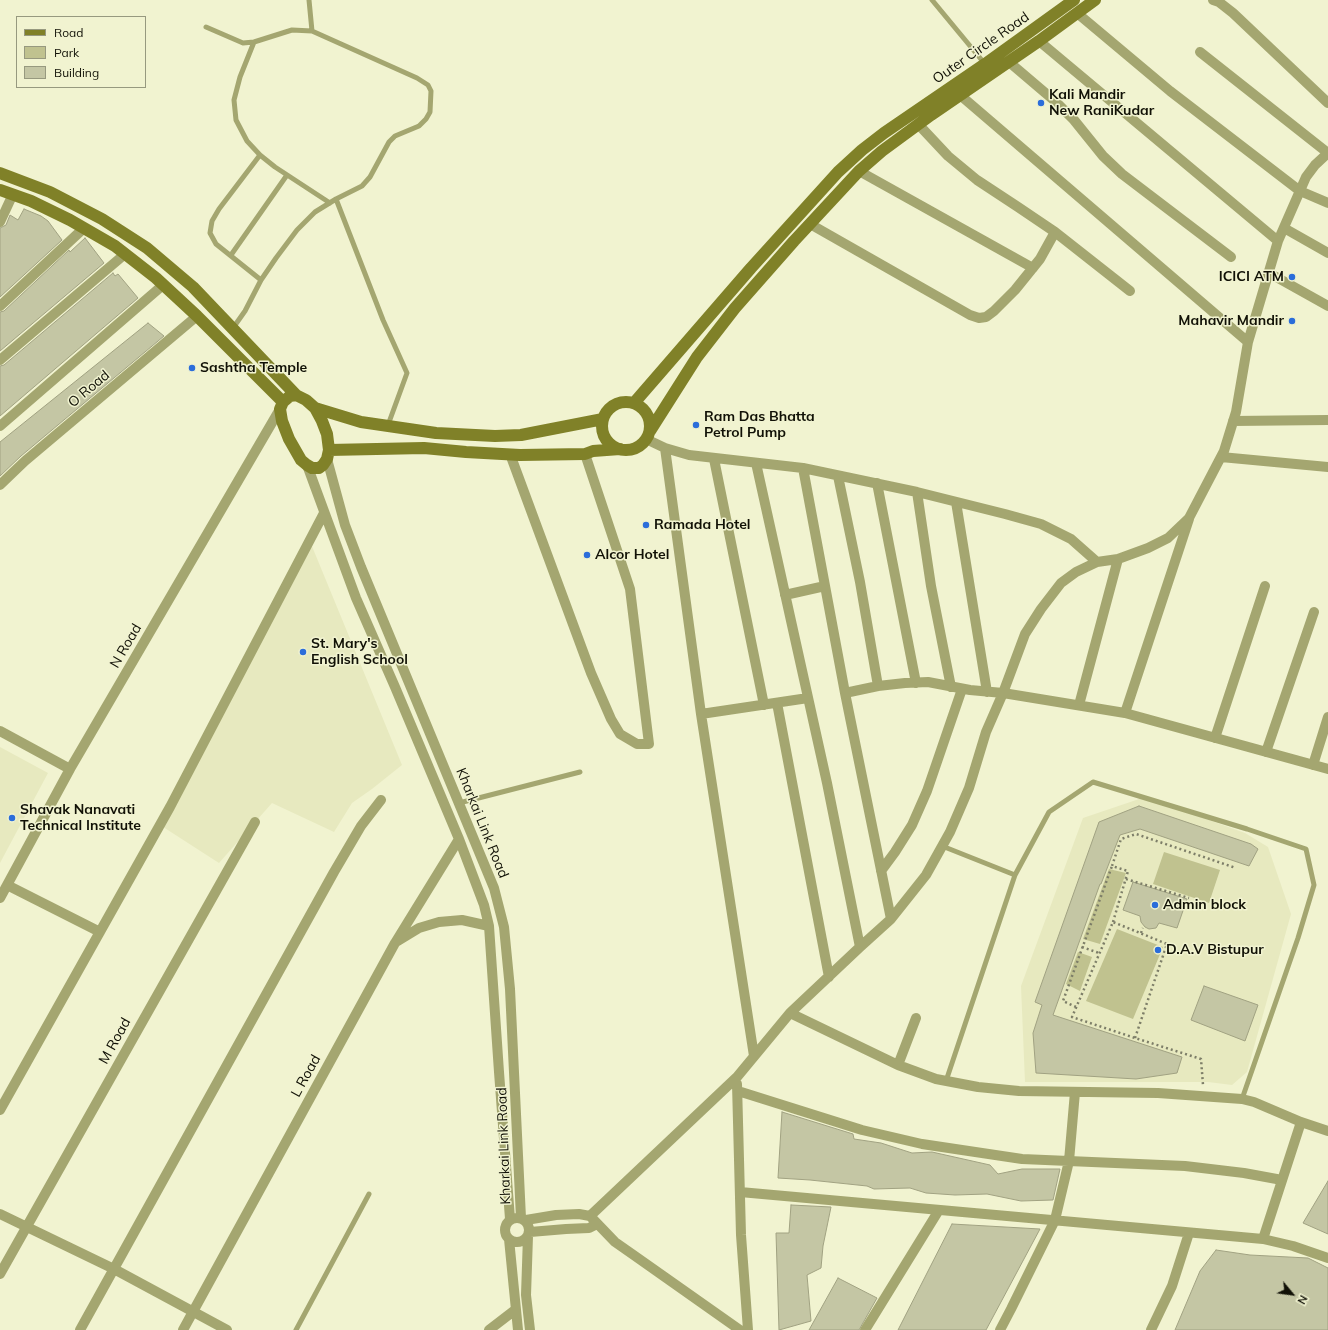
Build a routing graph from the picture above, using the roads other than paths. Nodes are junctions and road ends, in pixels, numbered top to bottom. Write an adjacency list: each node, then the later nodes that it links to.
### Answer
1 (309, 0): 8 (lane)
2 (932, 0): 13 (lane)
3 (1074, 0): 13 (main road, Outer Circle Road)
4 (1095, 0): 6 (main road)
5 (1213, 0): 15 (street)
6 (1077, 13): 9 (main road); 23 (street)
7 (206, 27): 10 (lane)
8 (312, 31): 10 (lane); 25 (lane)
9 (1039, 41): 12 (main road); 33 (street)
10 (254, 42): 18 (lane)
11 (1200, 52): 17 (street)
12 (1009, 62): 14 (main road); 37 (street)
13 (985, 64): 50 (main road, Outer Circle Road)
14 (960, 95): 16 (main road); 47 (street)
15 (1328, 103)
16 (918, 124): 19 (main road); 32 (street)
17 (1328, 153): 23 (street)
18 (260, 155): 21 (lane); 36 (lane)
19 (859, 171): 29 (main road); 38 (street)
20 (0, 173): 46 (main road)
21 (287, 175): 26 (lane); 36 (lane)
22 (0, 190): 24 (main road)
23 (1300, 191): 27 (street); 31 (street)
24 (13, 194): 28 (street); 30 (main road)
25 (336, 199): 26 (lane); 57 (lane)
26 (330, 203): 40 (lane)
27 (1328, 203)
28 (0, 222)
29 (810, 224): 38 (street); 58 (main road)
30 (84, 228): 35 (main road); 43 (street)
31 (1284, 228): 33 (street); 34 (street)
32 (1055, 232): 38 (street); 42 (street)
33 (1278, 241): 39 (street)
34 (1328, 253)
35 (125, 254): 41 (main road); 48 (street)
36 (231, 255): 40 (lane)
37 (1231, 257)
38 (1033, 268)
39 (1269, 273): 44 (street); 47 (street)
40 (261, 280): 46 (lane)
41 (163, 285): 45 (main road); 56 (street)
42 (1130, 291)
43 (0, 306)
44 (1328, 306)
45 (197, 316): 51 (main road); 72 (street, O Road)
46 (233, 328): 49 (main road)
47 (1248, 342): 55 (street)
48 (0, 360)
49 (296, 395): 51 (main road); 52 (main road)
50 (634, 403): 53 (main road); 58 (main road)
51 (281, 405): 67 (main road); 101 (street, N Road)
52 (315, 408): 57 (main road); 61 (main road)
53 (603, 419): 57 (main road); 60 (main road)
54 (1328, 420): 55 (street)
55 (1233, 421): 64 (street)
56 (0, 426)
57 (388, 426)
58 (648, 435): 59 (street); 60 (main road)
59 (665, 448): 65 (street); 95 (street)
60 (620, 449): 63 (main road)
61 (328, 454): 62 (main road); 67 (main road); 105 (street, Kharkai Link Road)
62 (510, 454): 63 (main road); 63 (street)
63 (585, 454)
64 (1221, 457): 68 (street); 76 (street)
65 (714, 459): 66 (street); 92 (street)
66 (756, 463): 69 (street); 81 (street)
67 (307, 465): 75 (street)
68 (1328, 467)
69 (803, 468): 70 (street); 79 (street)
70 (838, 476): 71 (street); 84 (street)
71 (877, 483): 73 (street); 83 (street)
72 (0, 485)
73 (917, 492): 74 (street); 85 (street)
74 (956, 502): 78 (street); 87 (street)
75 (324, 513): 107 (street); 115 (street)
76 (1190, 518): 77 (street); 94 (street)
77 (1118, 558): 78 (street); 93 (street)
78 (1097, 562): 89 (street)
79 (825, 586): 81 (street); 88 (street)
80 (1265, 586): 98 (street)
81 (785, 594): 90 (street)
82 (1314, 612): 99 (street)
83 (916, 682): 84 (street); 85 (street)
84 (878, 686): 88 (street)
85 (950, 687): 86 (street)
86 (962, 689): 87 (street); 109 (street)
87 (987, 692): 89 (street)
88 (845, 693): 109 (street)
89 (1003, 694): 93 (street); 108 (street)
90 (808, 698): 91 (street); 117 (street)
91 (777, 703): 92 (street); 118 (street)
92 (764, 705): 95 (street)
93 (1079, 706): 94 (street)
94 (1125, 713): 98 (street)
95 (701, 714): 121 (street)
96 (1328, 717): 100 (street)
97 (0, 731): 101 (street)
98 (1215, 738): 99 (street)
99 (1266, 752): 100 (street)
100 (1313, 765): 102 (street)
101 (70, 769): 111 (street, N Road)
102 (1328, 769)
103 (580, 772): 105 (lane)
104 (381, 800): 148 (street)
105 (459, 802): 139 (street, Kharkai Link Road)
106 (254, 822): 142 (street, M Road)
107 (459, 839): 114 (street); 116 (street, L Road)
108 (942, 846): 110 (lane); 113 (street)
109 (881, 871): 113 (street)
110 (1015, 875): 124 (lane); 127 (lane)
111 (7, 885): 112 (street, N Road); 115 (street)
112 (0, 898)
113 (891, 919): 117 (street)
114 (489, 926): 116 (street); 138 (street)
115 (100, 932): 128 (street)
116 (395, 943): 151 (street, L Road)
117 (860, 947): 118 (street)
118 (828, 977): 119 (street)
119 (790, 1013): 121 (street); 122 (street)
120 (916, 1018): 122 (street)
121 (754, 1056): 123 (street)
122 (898, 1065): 124 (street)
123 (737, 1076): 125 (street); 137 (street)
124 (946, 1081): 126 (street)
125 (738, 1091): 131 (street); 133 (street)
126 (1075, 1092): 127 (street); 131 (street)
127 (1242, 1099): 129 (street)
128 (0, 1110)
129 (1302, 1122): 130 (street); 132 (street)
130 (1328, 1130)
131 (1069, 1161): 132 (street); 140 (street)
132 (1282, 1180): 146 (street)
133 (740, 1192): 135 (street); 161 (street)
134 (369, 1194): 156 (lane)
135 (939, 1210): 140 (street); 152 (street)
136 (0, 1214): 142 (street)
137 (590, 1216): 139 (street); 141 (street)
138 (510, 1219): 139 (street, Kharkai Link Road); 145 (street, Kharkai Link Road)
139 (523, 1219): 144 (street, Kharkai Link Road)
140 (1055, 1220): 143 (street); 162 (street)
141 (597, 1224): 144 (street); 160 (street)
142 (26, 1227): 148 (street); 149 (street, M Road)
143 (1189, 1233): 146 (street); 163 (street)
144 (529, 1234): 145 (street); 159 (street, Kharkai Link Road)
145 (509, 1239): 150 (street, Kharkai Link Road)
146 (1263, 1239): 147 (street)
147 (1328, 1258)
148 (114, 1269): 151 (street); 153 (street)
149 (0, 1274)
150 (515, 1310): 157 (street); 158 (street, Kharkai Link Road)
151 (193, 1311): 154 (street, L Road); 155 (street)
152 (870, 1329)
153 (80, 1330)
154 (183, 1330)
155 (227, 1330)
156 (296, 1330)
157 (489, 1330)
158 (518, 1330)
159 (530, 1330)
160 (740, 1330)
161 (748, 1330)
162 (1000, 1330)
163 (1151, 1330)

